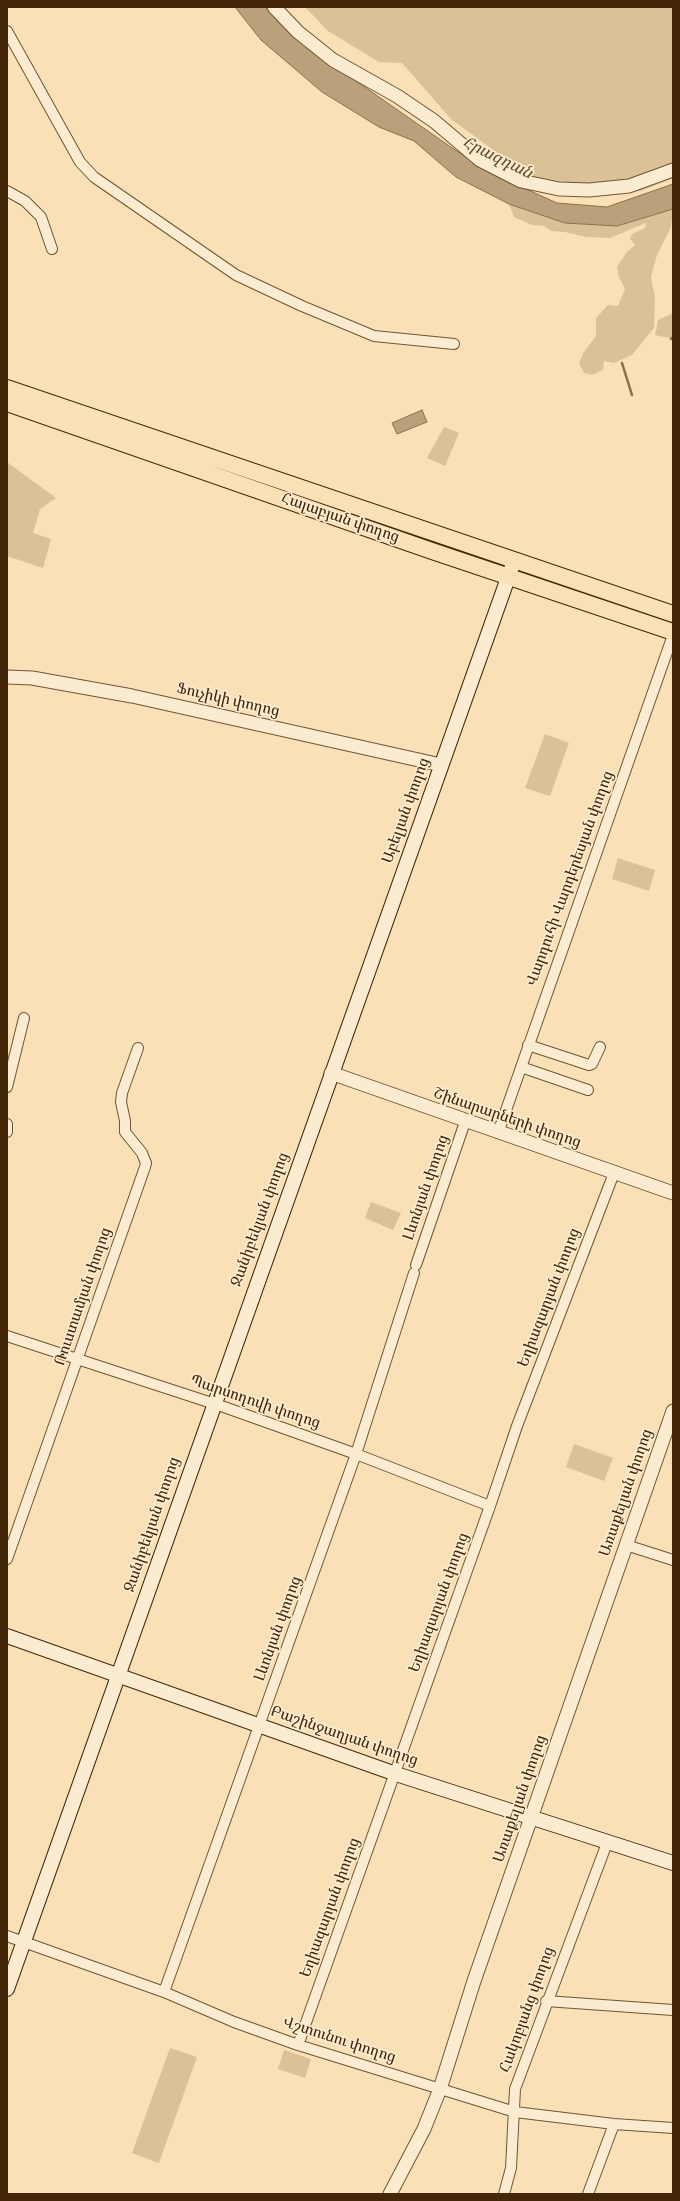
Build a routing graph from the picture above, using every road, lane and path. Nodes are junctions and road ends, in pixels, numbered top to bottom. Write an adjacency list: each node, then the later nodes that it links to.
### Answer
1 (274, 7): 3 (street)
2 (7, 31): 6 (street)
3 (673, 170)
4 (7, 191): 5 (street)
5 (52, 249)
6 (454, 344)
7 (7, 388): 9 (main road, Հալաբյան փողոց)
8 (7, 404): 9 (main road, Հալաբյան փողոց)
9 (198, 462): 10 (main road, Հալաբյան փողոց); 11 (main road, Հալաբյան փողոց)
10 (406, 525): 11 (main road); 12 (main road, Հալաբյան փողոց)
11 (400, 540): 13 (main road, Հալաբյան փողոց)
12 (514, 560): 13 (main road, Աբելյան փողոց); 14 (main road, Հալաբյան փողոց)
13 (508, 576): 15 (main road, Հալաբյան փողոց); 17 (main road, Աբելյան փողոց)
14 (673, 614)
15 (673, 633): 19 (street, Վարդուհի Վարդերեսյան փողոց)
16 (7, 677): 17 (street, Ֆուչիկի փողոց)
17 (441, 765): 23 (main road, Աբելյան փողոց)
18 (24, 1018): 24 (street)
19 (528, 1045): 20 (street); 22 (street, Վարդուհի Վարդերեսյան փողոց)
20 (600, 1047)
21 (138, 1048): 33 (street, Ռուստամյան փողոց)
22 (521, 1067): 25 (street); 29 (street, Վարդուհի Վարդերեսյան փողոց)
23 (332, 1073): 26 (street, Շինարարների փողոց); 34 (main road, Ջանիբեկյան փողոց)
24 (7, 1087)
25 (588, 1090)
26 (465, 1122): 29 (street, Շինարարների փողոց); 36 (street, Լևոնյան փողոց)
27 (7, 1124): 28 (street)
28 (7, 1132)
29 (498, 1133): 30 (street, Շինարարների փողոց)
30 (614, 1173): 31 (street, Շինարարների փողոց); 37 (street, Եղիազարյան փողոց)
31 (673, 1193)
32 (7, 1336): 33 (street, Պարսողովի փողոց)
33 (78, 1361): 34 (street, Պարսողովի փողոց); 39 (street, Ռուստամյան փողոց)
34 (214, 1404): 36 (street, Պարսողովի փողոց); 42 (main road, Ջանիբեկյան փողոց)
35 (673, 1411): 38 (street, Առաքելյան փողոց)
36 (356, 1454): 37 (street, Պարսողովի փողոց); 43 (street, Լևոնյան փողոց)
37 (490, 1506): 44 (street, Եղիազարյան փողոց)
38 (626, 1545): 40 (street); 45 (street, Առաքելյան փողոց)
39 (7, 1559)
40 (673, 1560)
41 (7, 1636): 42 (main road, Բաշինջաղյան փողոց)
42 (117, 1676): 43 (main road, Բաշինջաղյան փողոց); 49 (main road, Ջանիբեկյան փողոց)
43 (260, 1726): 44 (main road, Բաշինջաղյան փողոց); 51 (street, Լևոնյան փողոց)
44 (396, 1774): 45 (main road, Բաշինջաղյան փողոց); 54 (street, Եղիազարյան փողոց)
45 (532, 1819): 46 (main road, Բաշինջաղյան փողոց); 55 (street, Առաքելյան փողոց)
46 (607, 1843): 47 (main road, Բաշինջաղյան փողոց); 52 (street, Հակոբյանց փողոց)
47 (673, 1863)
48 (7, 1936): 49 (street, Վշտունու փողոց)
49 (24, 1942): 50 (main road, Ջանիբեկյան փողոց); 51 (street, Վշտունու փողոց)
50 (7, 1989)
51 (164, 1992): 54 (street, Վշտունու փողոց)
52 (546, 2001): 53 (street); 56 (street, Հակոբյանց փողոց)
53 (673, 2010)
54 (298, 2045): 55 (street, Վշտունու փողոց)
55 (440, 2089): 56 (street, Վշտունու փողոց); 59 (street, Առաքելյան փողոց)
56 (515, 2112): 57 (street, Վշտունու փողոց); 60 (street, Հակոբյանց փողոց)
57 (614, 2124): 58 (street, Վշտունու փողոց); 61 (street)
58 (673, 2128)
59 (390, 2194)
60 (504, 2194)
61 (588, 2194)

